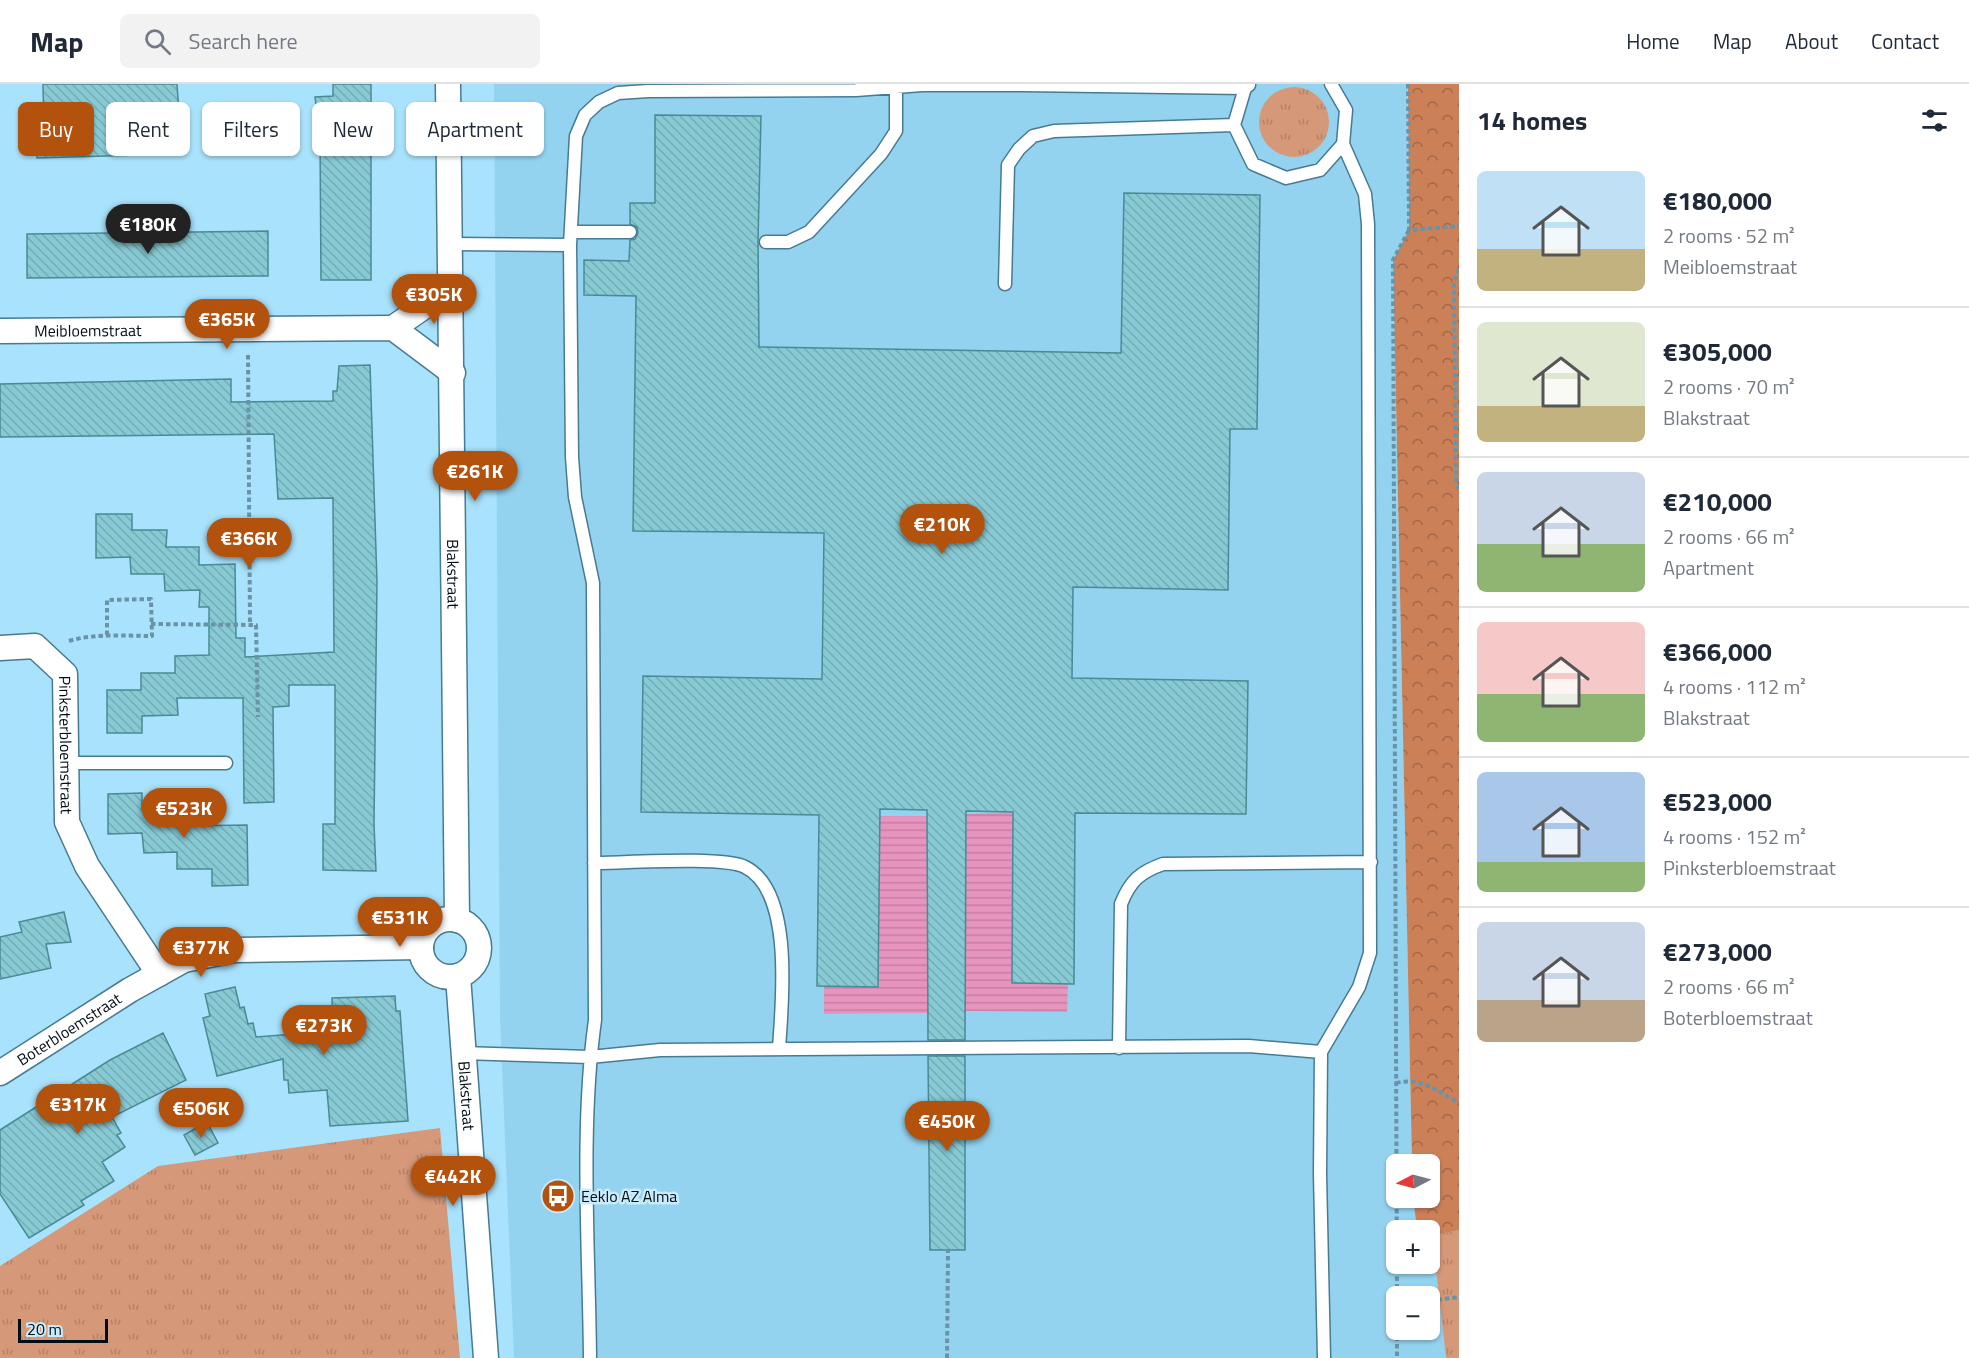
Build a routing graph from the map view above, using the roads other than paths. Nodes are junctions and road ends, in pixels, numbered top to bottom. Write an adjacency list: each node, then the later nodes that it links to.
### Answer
1 (448, 84): 10 (street, Blakstraat)
2 (1331, 84): 6 (lane)
3 (1247, 86): 4 (lane); 5 (lane)
4 (896, 87): 8 (lane); 9 (lane)
5 (1234, 125): 6 (lane); 11 (lane)
6 (1343, 144): 19 (lane)
7 (630, 232): 8 (lane)
8 (571, 238): 10 (lane); 20 (lane)
9 (766, 242)
10 (451, 244): 12 (street, Blakstraat)
11 (1005, 284)
12 (451, 288): 13 (street); 15 (street, Blakstraat)
13 (393, 328): 14 (street, Meibloemstraat); 15 (street)
14 (0, 331)
15 (453, 373): 21 (street, Blakstraat)
16 (0, 648): 17 (street, Pinksterbloemstraat)
17 (66, 763): 18 (lane); 23 (street, Pinksterbloemstraat)
18 (226, 763)
19 (1371, 862): 26 (lane); 27 (lane)
20 (594, 863): 25 (lane); 29 (lane)
21 (457, 920): 22 (street); 24 (street)
22 (421, 947): 23 (street, Boterbloemstraat); 24 (street)
23 (159, 974): 30 (street, Boterbloemstraat)
24 (458, 976): 28 (street, Blakstraat)
25 (779, 1048): 26 (lane); 29 (lane)
26 (1119, 1048): 27 (lane)
27 (1321, 1052): 33 (lane)
28 (462, 1053): 29 (lane); 31 (street, Blakstraat)
29 (590, 1057): 32 (lane)
30 (0, 1072)
31 (486, 1358)
32 (590, 1358)
33 (1324, 1358)

